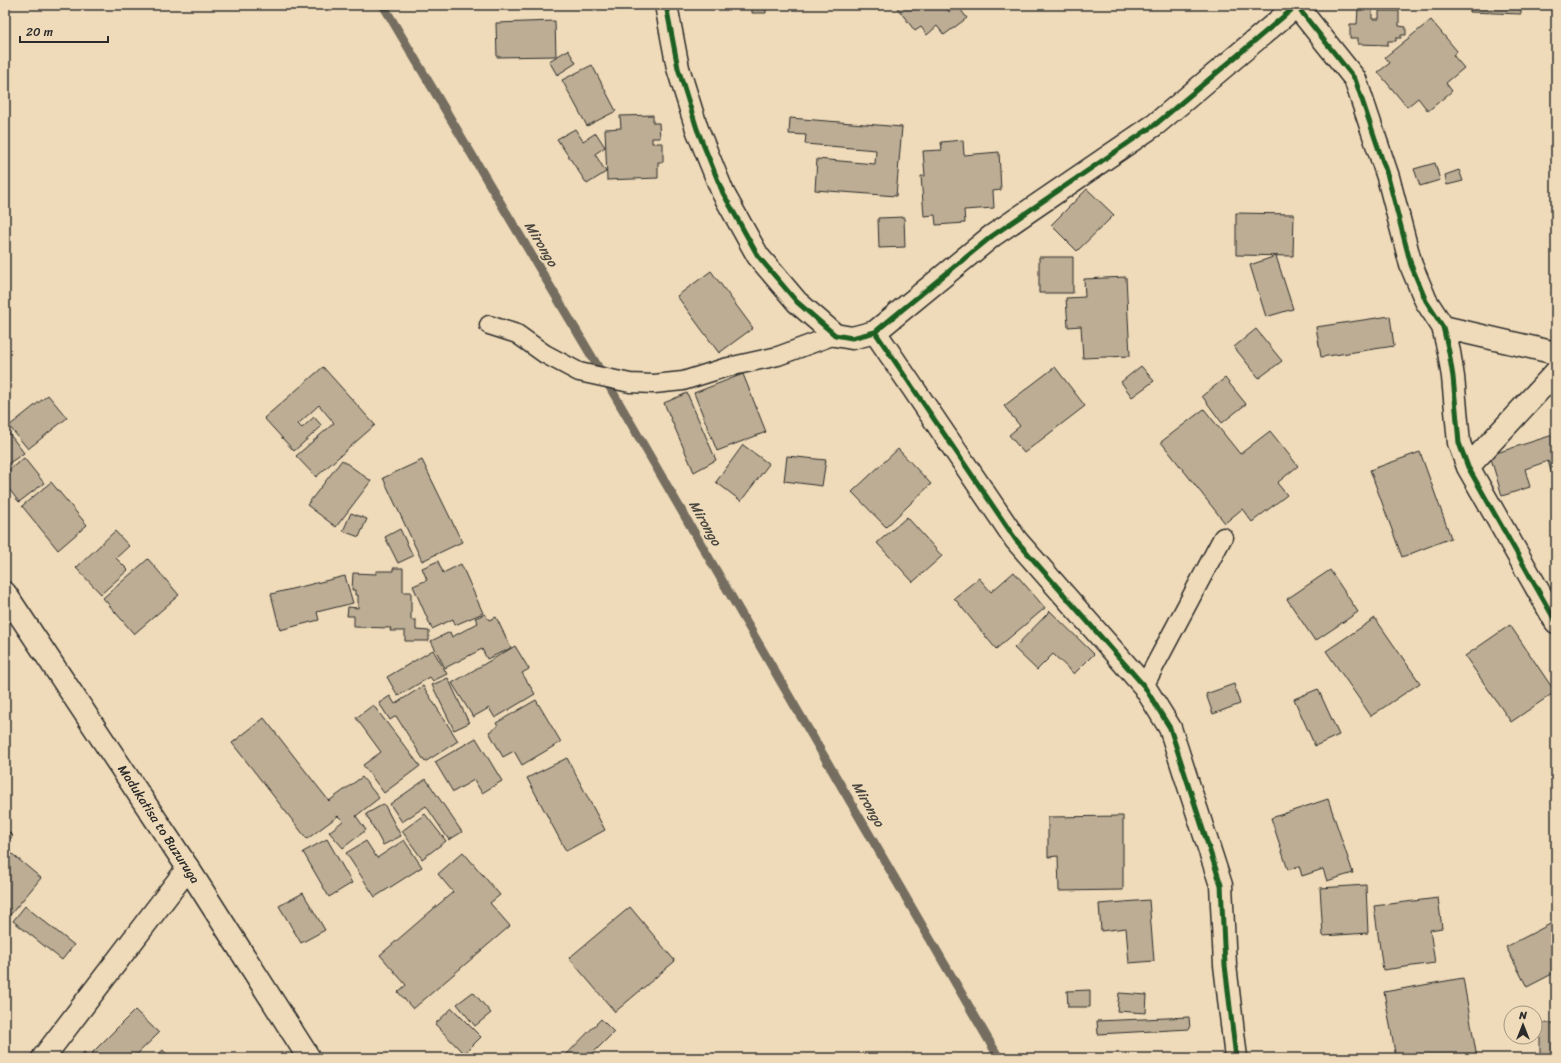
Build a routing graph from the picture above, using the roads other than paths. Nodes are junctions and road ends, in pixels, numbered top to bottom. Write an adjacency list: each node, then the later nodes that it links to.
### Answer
1 (666, 5): 6 (street)
2 (1296, 5): 4 (street); 5 (street)
3 (489, 325): 6 (lane)
4 (1443, 327): 7 (street); 9 (street)
5 (875, 332): 6 (street); 13 (street)
6 (835, 335)
7 (1556, 353)
8 (1556, 372): 9 (street)
9 (1468, 467): 12 (street)
10 (1223, 537): 13 (lane)
11 (5, 593): 14 (street, Madukatisa to Buzuruga)
12 (1556, 622)
13 (1144, 686): 17 (street)
14 (188, 868): 15 (street); 16 (street, Madukatisa to Buzuruga)
15 (43, 1058)
16 (309, 1058)
17 (1236, 1058)

